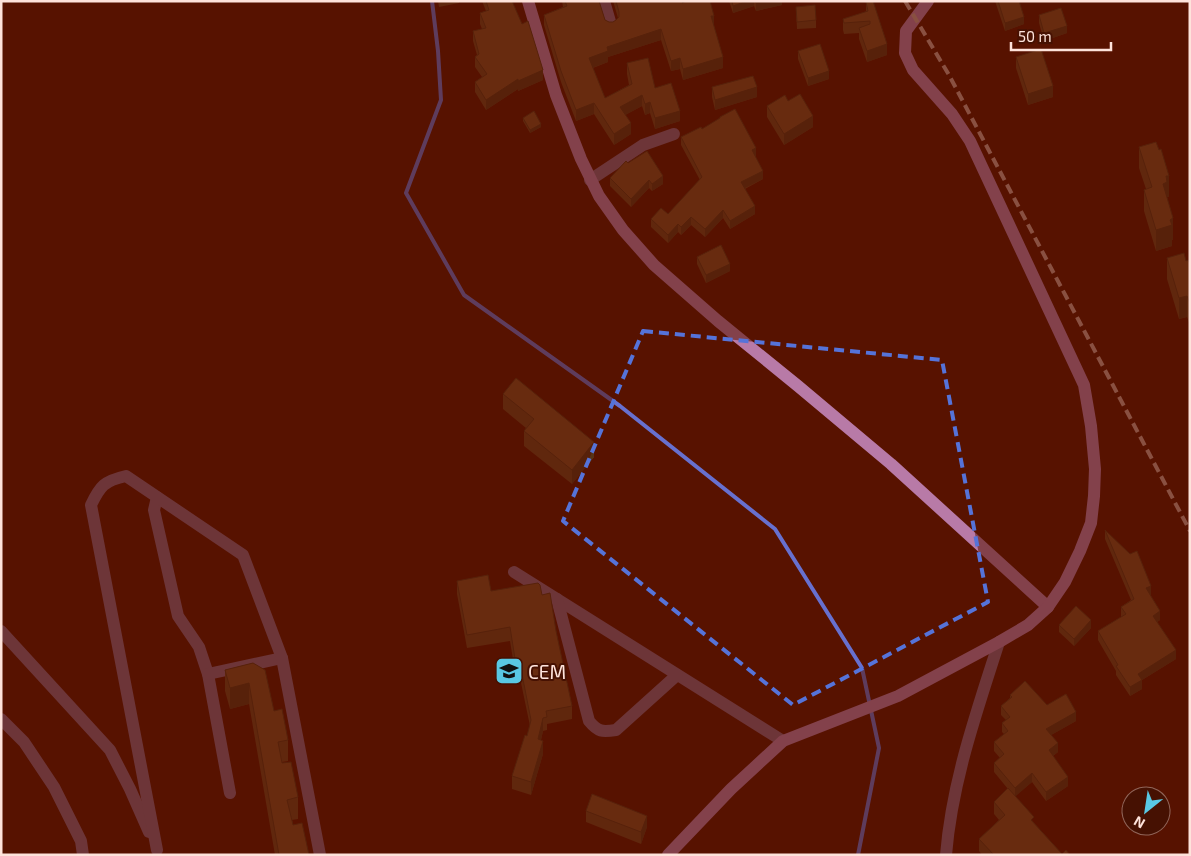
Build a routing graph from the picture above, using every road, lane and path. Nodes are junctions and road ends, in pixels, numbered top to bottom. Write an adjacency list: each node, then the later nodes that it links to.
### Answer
1 (528, 1): 6 (main road)
2 (604, 1): 4 (street)
3 (928, 1): 10 (main road)
4 (611, 25)
5 (674, 134): 6 (street)
6 (590, 180): 10 (main road)
7 (157, 497): 13 (street); 14 (street); 19 (street)
8 (514, 572): 9 (street)
9 (557, 600): 15 (street); 15 (street)
10 (1048, 607): 12 (main road)
11 (1, 631): 19 (street)
12 (999, 642): 17 (main road); 23 (street)
13 (282, 658): 14 (street); 21 (street)
14 (208, 674): 18 (street)
15 (677, 675): 17 (street)
16 (1, 719): 20 (street)
17 (783, 741): 22 (main road)
18 (230, 793)
19 (157, 852)
20 (84, 855)
21 (320, 855)
22 (668, 855)
23 (946, 855)

